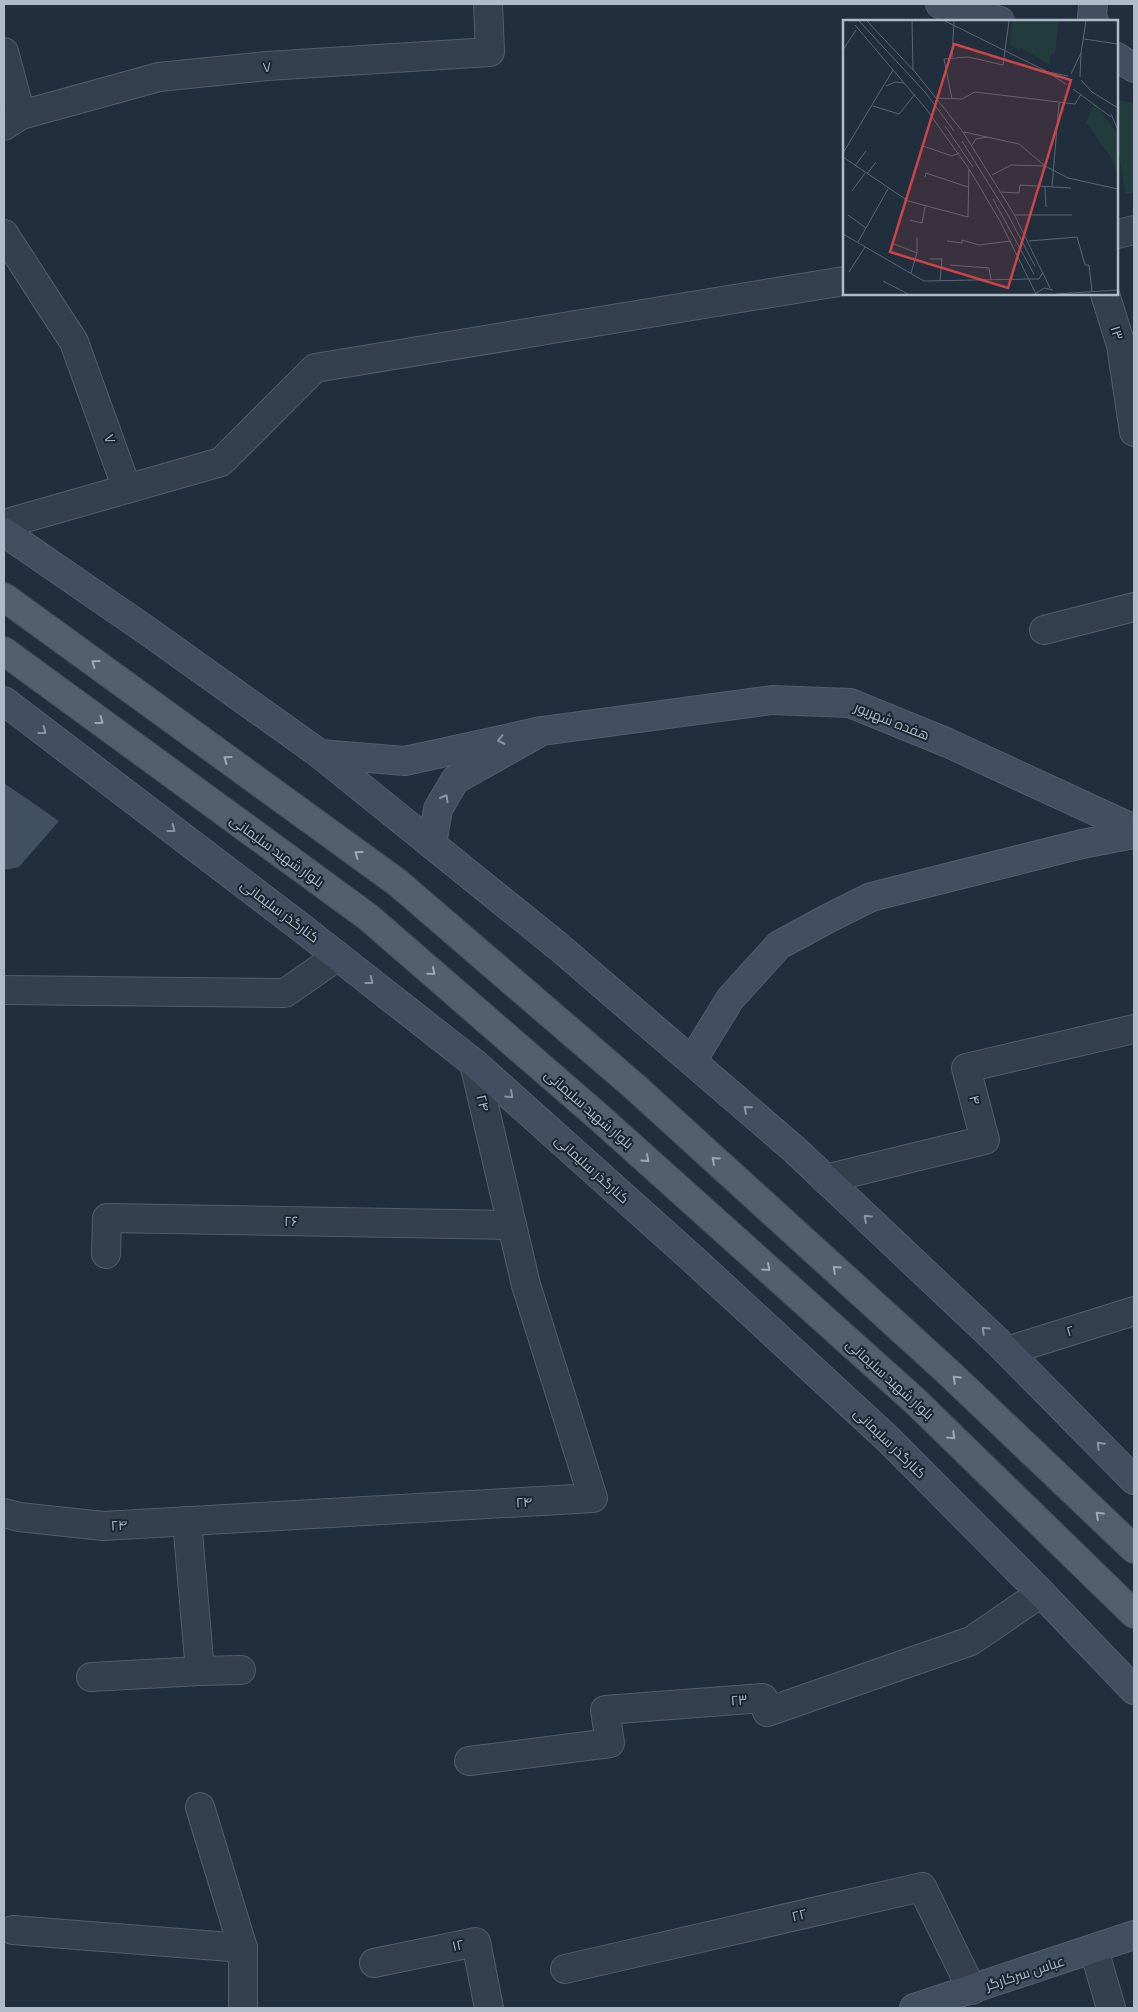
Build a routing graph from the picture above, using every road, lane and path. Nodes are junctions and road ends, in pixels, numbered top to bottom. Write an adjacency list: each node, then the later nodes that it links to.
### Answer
1 (488, 4): 9 (street, ۷)
2 (940, 4): 4 (main road)
3 (1093, 4): 5 (main road)
4 (996, 20)
5 (1094, 20)
6 (4, 52): 9 (street)
7 (1118, 58): 8 (main road)
8 (1134, 68)
9 (12, 121)
10 (1134, 230): 12 (street)
11 (4, 234): 16 (street, ۷)
12 (1118, 234)
13 (843, 281): 16 (street)
14 (1105, 295): 15 (street, ۱۳)
15 (1134, 432)
16 (128, 489): 17 (street)
17 (4, 524)
18 (4, 532): 25 (main road)
19 (4, 597): 42 (main road, one-way to 19)
20 (1134, 607): 21 (street)
21 (1044, 630)
22 (4, 651): 44 (main road, بلوار شهید سلیمانی, one-way to 44)
23 (4, 701): 29 (main road, کنارگذر سلیمانی, one-way to 29)
24 (542, 731): 25 (main road, هفده شهریور, one-way to 25); 26 (main road, هفده شهریور); 28 (main road, one-way to 24)
25 (320, 754): 28 (main road)
26 (1134, 829)
27 (1134, 834): 32 (main road)
28 (432, 844): 32 (main road)
29 (338, 956): 30 (street); 33 (main road, کنارگذر سلیمانی, one-way to 33)
30 (4, 990)
31 (1134, 1029): 34 (street, ۴)
32 (692, 1061): 34 (main road, one-way to 32)
33 (474, 1063): 35 (street, ۲۴); 43 (main road, کنارگذر سلیمانی, one-way to 43)
34 (825, 1178): 38 (main road, one-way to 34)
35 (512, 1225): 36 (street, ۲۶); 41 (street, ۲۴)
36 (106, 1254)
37 (1134, 1311): 38 (street, ۲)
38 (1007, 1351): 39 (main road, one-way to 38)
39 (1134, 1480)
40 (4, 1513): 41 (street, ۲۴)
41 (187, 1521): 45 (street)
42 (1134, 1549)
43 (1041, 1592): 48 (main road, کنارگذر سلیمانی); 49 (street, ۲۳)
44 (1134, 1614)
45 (200, 1670): 46 (street); 47 (street)
46 (241, 1670)
47 (91, 1677)
48 (1134, 1690)
49 (469, 1761)
50 (200, 1807): 53 (street)
51 (13, 1930): 53 (street)
52 (1134, 1935): 54 (main road, عباس سرکارگر)
53 (243, 1948): 58 (street)
54 (1094, 1950): 57 (main road, عباس سرکارگر); 61 (street)
55 (374, 1963): 59 (street, ۱۲)
56 (565, 1969): 57 (street, ۲۲)
57 (972, 1990): 60 (main road, عباس سرکارگر)
58 (243, 2008)
59 (489, 2008)
60 (914, 2008)
61 (1111, 2008)

